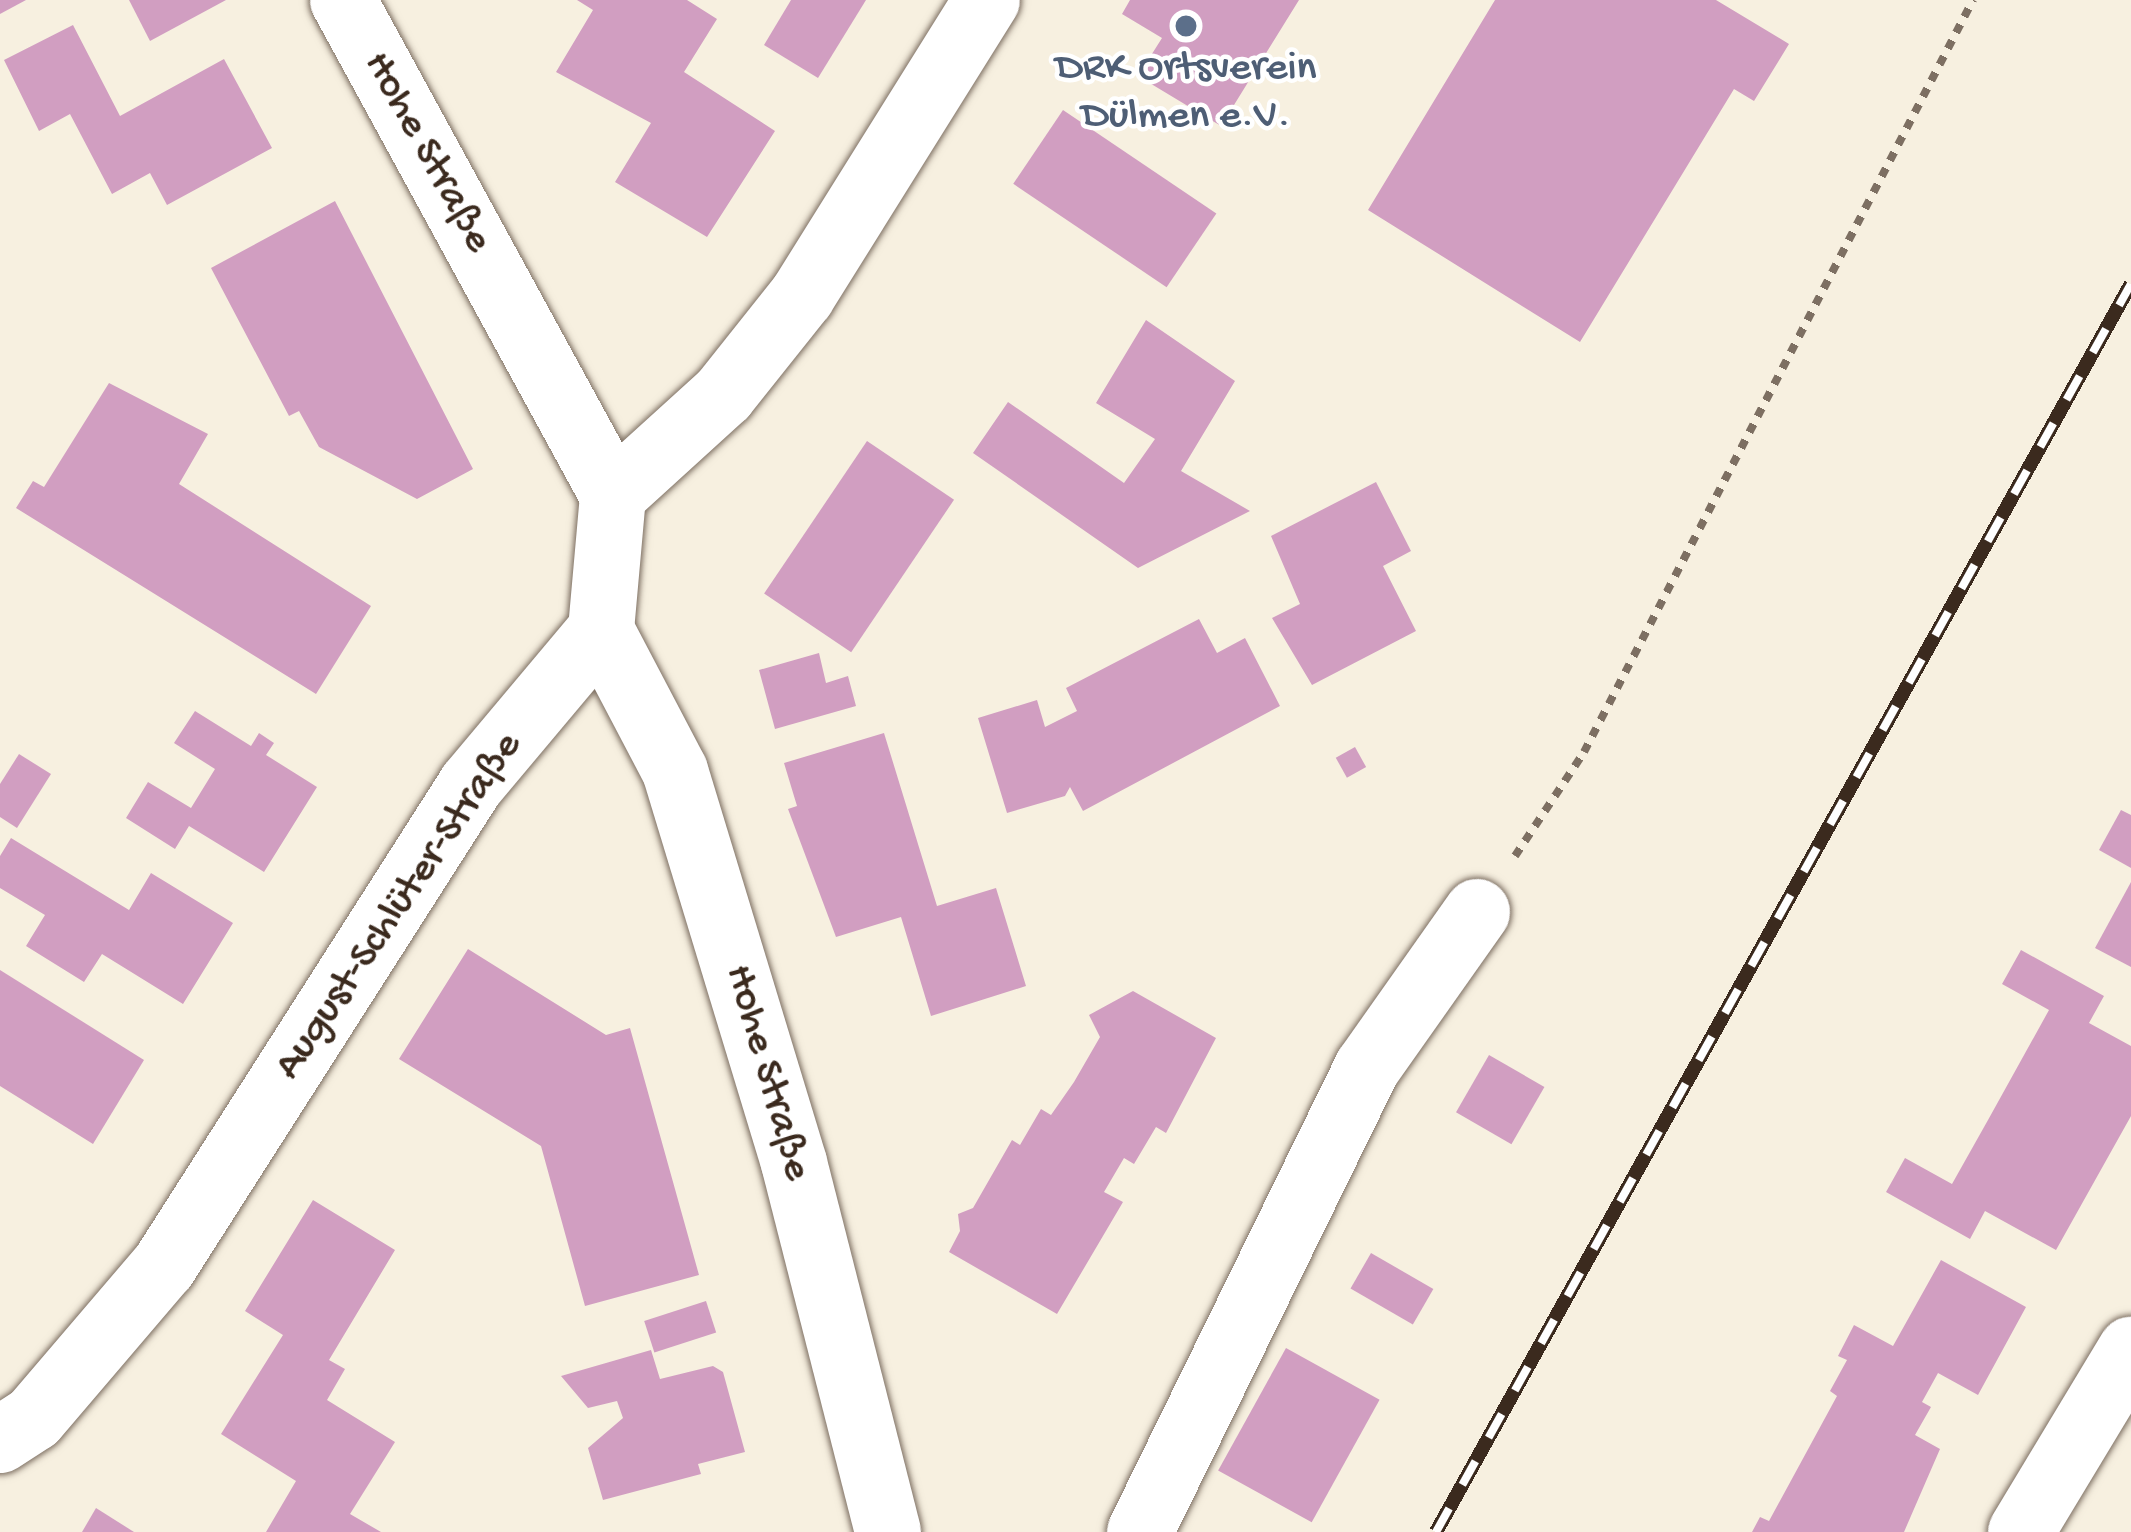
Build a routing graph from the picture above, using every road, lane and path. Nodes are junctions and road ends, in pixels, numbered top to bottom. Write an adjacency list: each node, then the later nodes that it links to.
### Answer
1 (343, 0): 4 (street, Hohe Straße)
2 (987, 0): 4 (street)
3 (1973, 0): 6 (path)
4 (613, 495): 5 (street)
5 (601, 630): 8 (street, August-Schlüter-Straße); 9 (street, Hohe Straße)
6 (1477, 912): 10 (street)
7 (2131, 1350): 11 (street)
8 (0, 1439)
9 (888, 1532)
10 (1141, 1532)
11 (2021, 1532)

